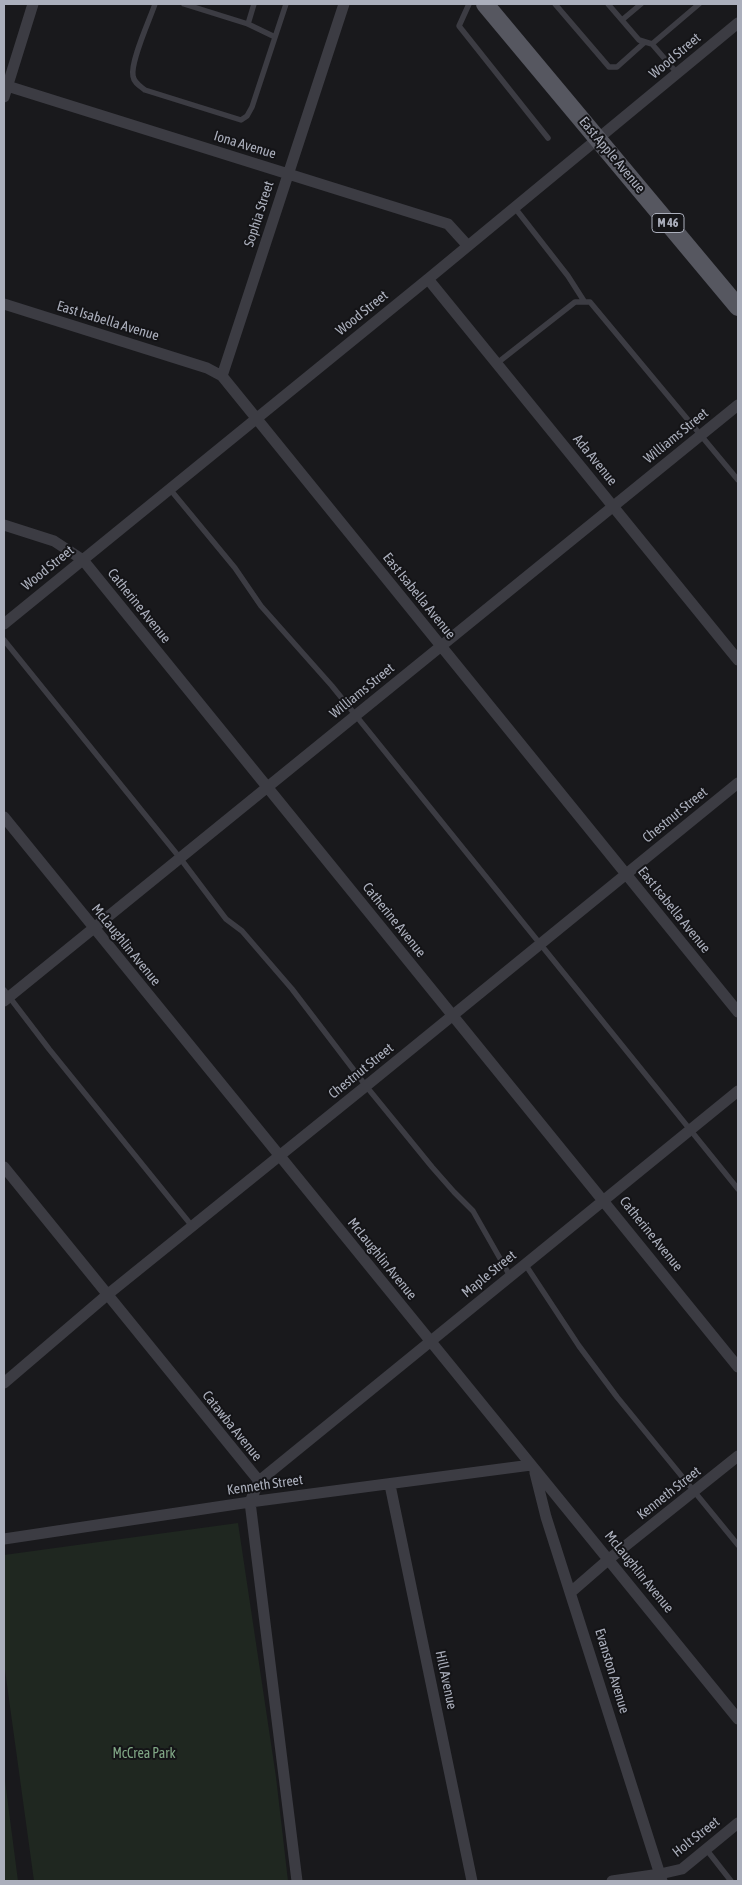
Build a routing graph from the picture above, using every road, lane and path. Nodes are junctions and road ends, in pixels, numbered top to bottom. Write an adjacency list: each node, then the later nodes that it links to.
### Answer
1 (33, 4): 22 (street)
2 (155, 4): 18 (lane)
3 (184, 4): 14 (lane)
4 (210, 4): 14 (lane)
5 (254, 4): 17 (lane)
6 (286, 4): 18 (lane)
7 (344, 4): 25 (street, Sophia Street)
8 (469, 4): 23 (lane)
9 (485, 4): 24 (main road, East Apple Avenue / M 46)
10 (555, 4): 19 (lane)
11 (608, 4): 15 (lane)
12 (641, 4): 15 (lane)
13 (699, 4): 20 (lane)
14 (207, 12): 17 (lane)
15 (622, 20): 19 (lane)
16 (738, 23): 21 (street, Wood Street)
17 (248, 24): 18 (lane)
18 (275, 37)
19 (645, 42): 20 (lane)
20 (652, 44): 21 (lane)
21 (678, 74): 24 (street, Wood Street)
22 (5, 89): 25 (street, Iona Avenue)
23 (548, 138)
24 (598, 140): 26 (street, Wood Street); 31 (main road, East Apple Avenue / M 46)
25 (288, 174): 27 (street, Iona Avenue); 33 (street, Sophia Street)
26 (515, 208): 27 (street, Wood Street); 29 (lane)
27 (468, 246): 28 (street, Wood Street)
28 (428, 279): 32 (street, Ada Avenue); 35 (street, Wood Street)
29 (584, 301): 32 (lane); 36 (lane)
30 (4, 304): 33 (street, East Isabella Avenue)
31 (738, 307)
32 (496, 364): 39 (street, Ada Avenue)
33 (222, 376): 35 (street, East Isabella Avenue)
34 (738, 405): 36 (street, Williams Street)
35 (256, 418): 38 (street, Wood Street); 44 (street, East Isabella Avenue)
36 (702, 435): 37 (lane); 39 (street, Williams Street)
37 (738, 480)
38 (169, 488): 41 (street, Wood Street); 46 (lane)
39 (613, 506): 44 (street, Williams Street); 45 (street, Ada Avenue)
40 (4, 525): 41 (street, Catherine Avenue)
41 (83, 560): 42 (street, Wood Street); 48 (street, Catherine Avenue)
42 (4, 624)
43 (4, 640): 50 (lane)
44 (441, 647): 46 (street, Williams Street); 51 (street, East Isabella Avenue)
45 (738, 660)
46 (354, 715): 48 (street, Williams Street); 53 (lane)
47 (738, 783): 51 (street, Chestnut Street)
48 (267, 788): 50 (street, Williams Street); 56 (street, Catherine Avenue)
49 (4, 817): 52 (street, McLaughlin Avenue)
50 (180, 858): 52 (street, Williams Street); 57 (lane)
51 (626, 875): 53 (street, Chestnut Street); 55 (street, East Isabella Avenue)
52 (94, 928): 54 (street, Williams Street); 60 (street, McLaughlin Avenue)
53 (540, 944): 56 (street, Chestnut Street); 59 (lane)
54 (6, 996): 64 (lane)
55 (738, 1012)
56 (452, 1015): 57 (street, Chestnut Street); 63 (street, Catherine Avenue)
57 (366, 1086): 60 (street, Chestnut Street); 66 (lane)
58 (738, 1091): 59 (street, Maple Street)
59 (690, 1130): 62 (lane); 63 (street, Maple Street)
60 (279, 1156): 64 (street, Chestnut Street); 68 (street, McLaughlin Avenue)
61 (4, 1167): 67 (street, Catawba Avenue)
62 (738, 1189)
63 (604, 1200): 65 (street, Maple Street); 69 (street, Catherine Avenue)
64 (192, 1226): 67 (street, Chestnut Street)
65 (525, 1264): 66 (street, Maple Street); 75 (lane)
66 (510, 1276): 68 (street, Maple Street)
67 (107, 1295): 70 (street, Chestnut Street); 73 (street, Catawba Avenue)
68 (430, 1341): 72 (street, McLaughlin Avenue); 73 (street, Maple Street)
69 (738, 1367)
70 (4, 1383)
71 (738, 1456): 75 (street, Kenneth Street)
72 (532, 1467): 74 (street, Kenneth Street); 79 (street, McLaughlin Avenue); 80 (street, Evanston Avenue)
73 (259, 1482): 76 (street, Catawba Avenue)
74 (390, 1485): 76 (street, Kenneth Street); 86 (street, Hill Avenue)
75 (696, 1491): 78 (lane); 79 (street, Kenneth Street)
76 (250, 1502): 77 (street, Kenneth Street); 85 (street)
77 (4, 1539)
78 (738, 1545)
79 (608, 1559): 80 (street, Kenneth Street); 81 (street, McLaughlin Avenue)
80 (572, 1592): 84 (street, Evanston Avenue)
81 (738, 1719)
82 (738, 1823): 83 (street, Holt Street)
83 (706, 1849): 84 (street, Holt Street); 88 (lane)
84 (661, 1878): 87 (street, Holt Street)
85 (298, 1881)
86 (472, 1881)
87 (612, 1881)
88 (731, 1881)

